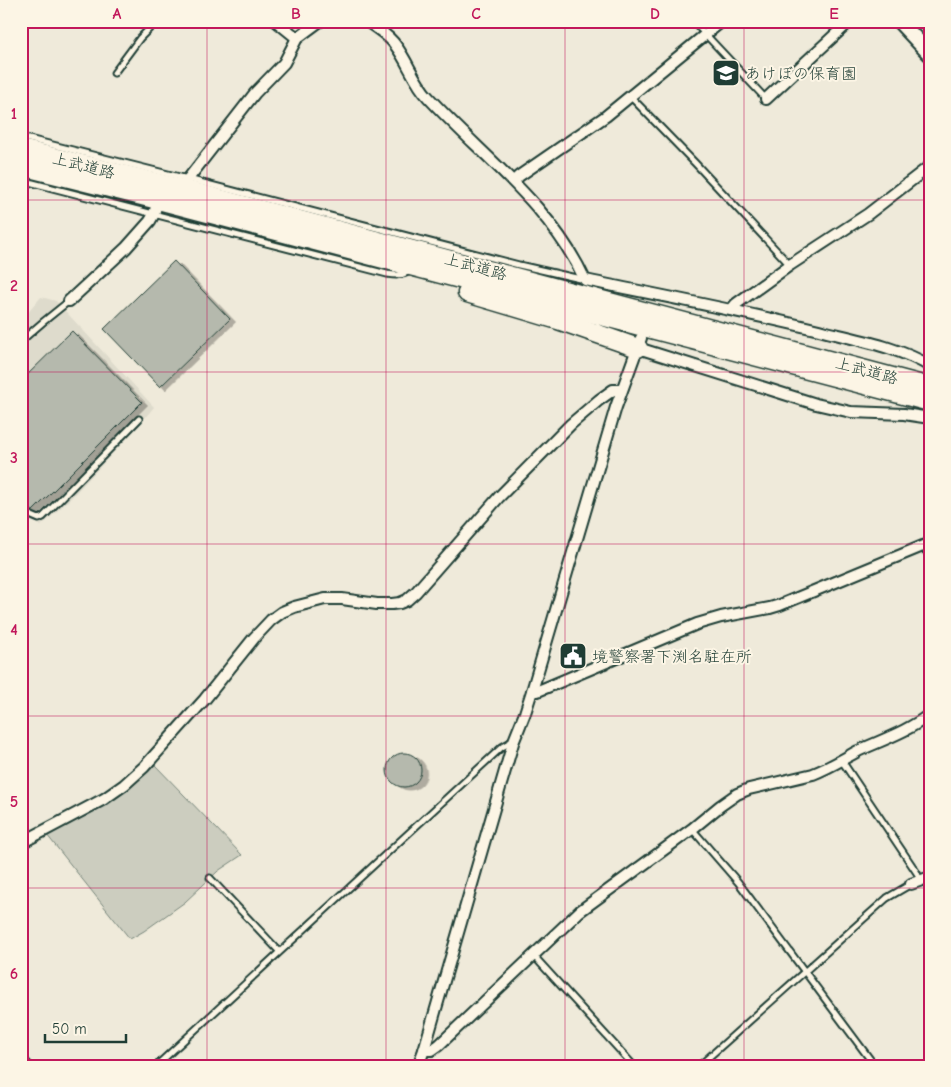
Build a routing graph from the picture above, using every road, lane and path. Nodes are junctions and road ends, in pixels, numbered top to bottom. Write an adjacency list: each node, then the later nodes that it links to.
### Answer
1 (157, 21): 12 (lane)
2 (276, 21): 10 (street)
3 (320, 21): 10 (street)
4 (367, 21): 20 (street)
5 (693, 21): 9 (lane)
6 (722, 21): 9 (street)
7 (850, 21): 14 (street)
8 (899, 21): 11 (main road)
9 (706, 35): 13 (street); 14 (lane)
10 (297, 38): 21 (street)
11 (930, 54)
12 (114, 73)
13 (630, 96): 20 (street); 24 (lane)
14 (766, 99)
15 (21, 137): 21 (lane)
16 (21, 149): 21 (highway, 上武道路)
17 (21, 166): 22 (highway, 上武道路)
18 (930, 166): 24 (street)
19 (21, 180): 22 (lane)
20 (514, 181): 26 (street)
21 (185, 184): 26 (lane); 34 (highway, 上武道路)
22 (156, 207): 23 (highway, 上武道路); 25 (lane); 28 (street)
23 (379, 258): 25 (highway); 34 (highway, 上武道路)
24 (790, 265): 30 (street)
25 (408, 272): 32 (highway)
26 (585, 280): 27 (street)
27 (654, 294): 29 (street); 30 (street)
28 (69, 301): 31 (lane)
29 (650, 306)
30 (731, 310): 33 (street)
31 (21, 341)
32 (639, 343): 36 (street); 38 (street)
33 (930, 366)
34 (896, 386): 35 (highway, 上武道路); 37 (highway, 上武道路)
35 (930, 386)
36 (621, 390): 43 (street); 48 (street)
37 (930, 402)
38 (930, 418)
39 (139, 419): 40 (lane)
40 (21, 507)
41 (926, 544): 42 (lane); 43 (street)
42 (930, 556)
43 (532, 691): 45 (street)
44 (930, 714): 46 (street)
45 (513, 743): 51 (lane); 54 (street)
46 (842, 761): 47 (street); 50 (lane)
47 (692, 829): 52 (street); 53 (lane)
48 (21, 843)
49 (210, 878): 51 (lane)
50 (920, 881): 53 (lane)
51 (279, 952): 57 (lane)
52 (533, 955): 54 (street); 59 (lane)
53 (805, 972): 60 (lane); 61 (lane)
54 (424, 1050): 58 (street)
55 (21, 1056): 56 (lane)
56 (30, 1066)
57 (156, 1066)
58 (418, 1066)
59 (634, 1066)
60 (699, 1066)
61 (875, 1066)

